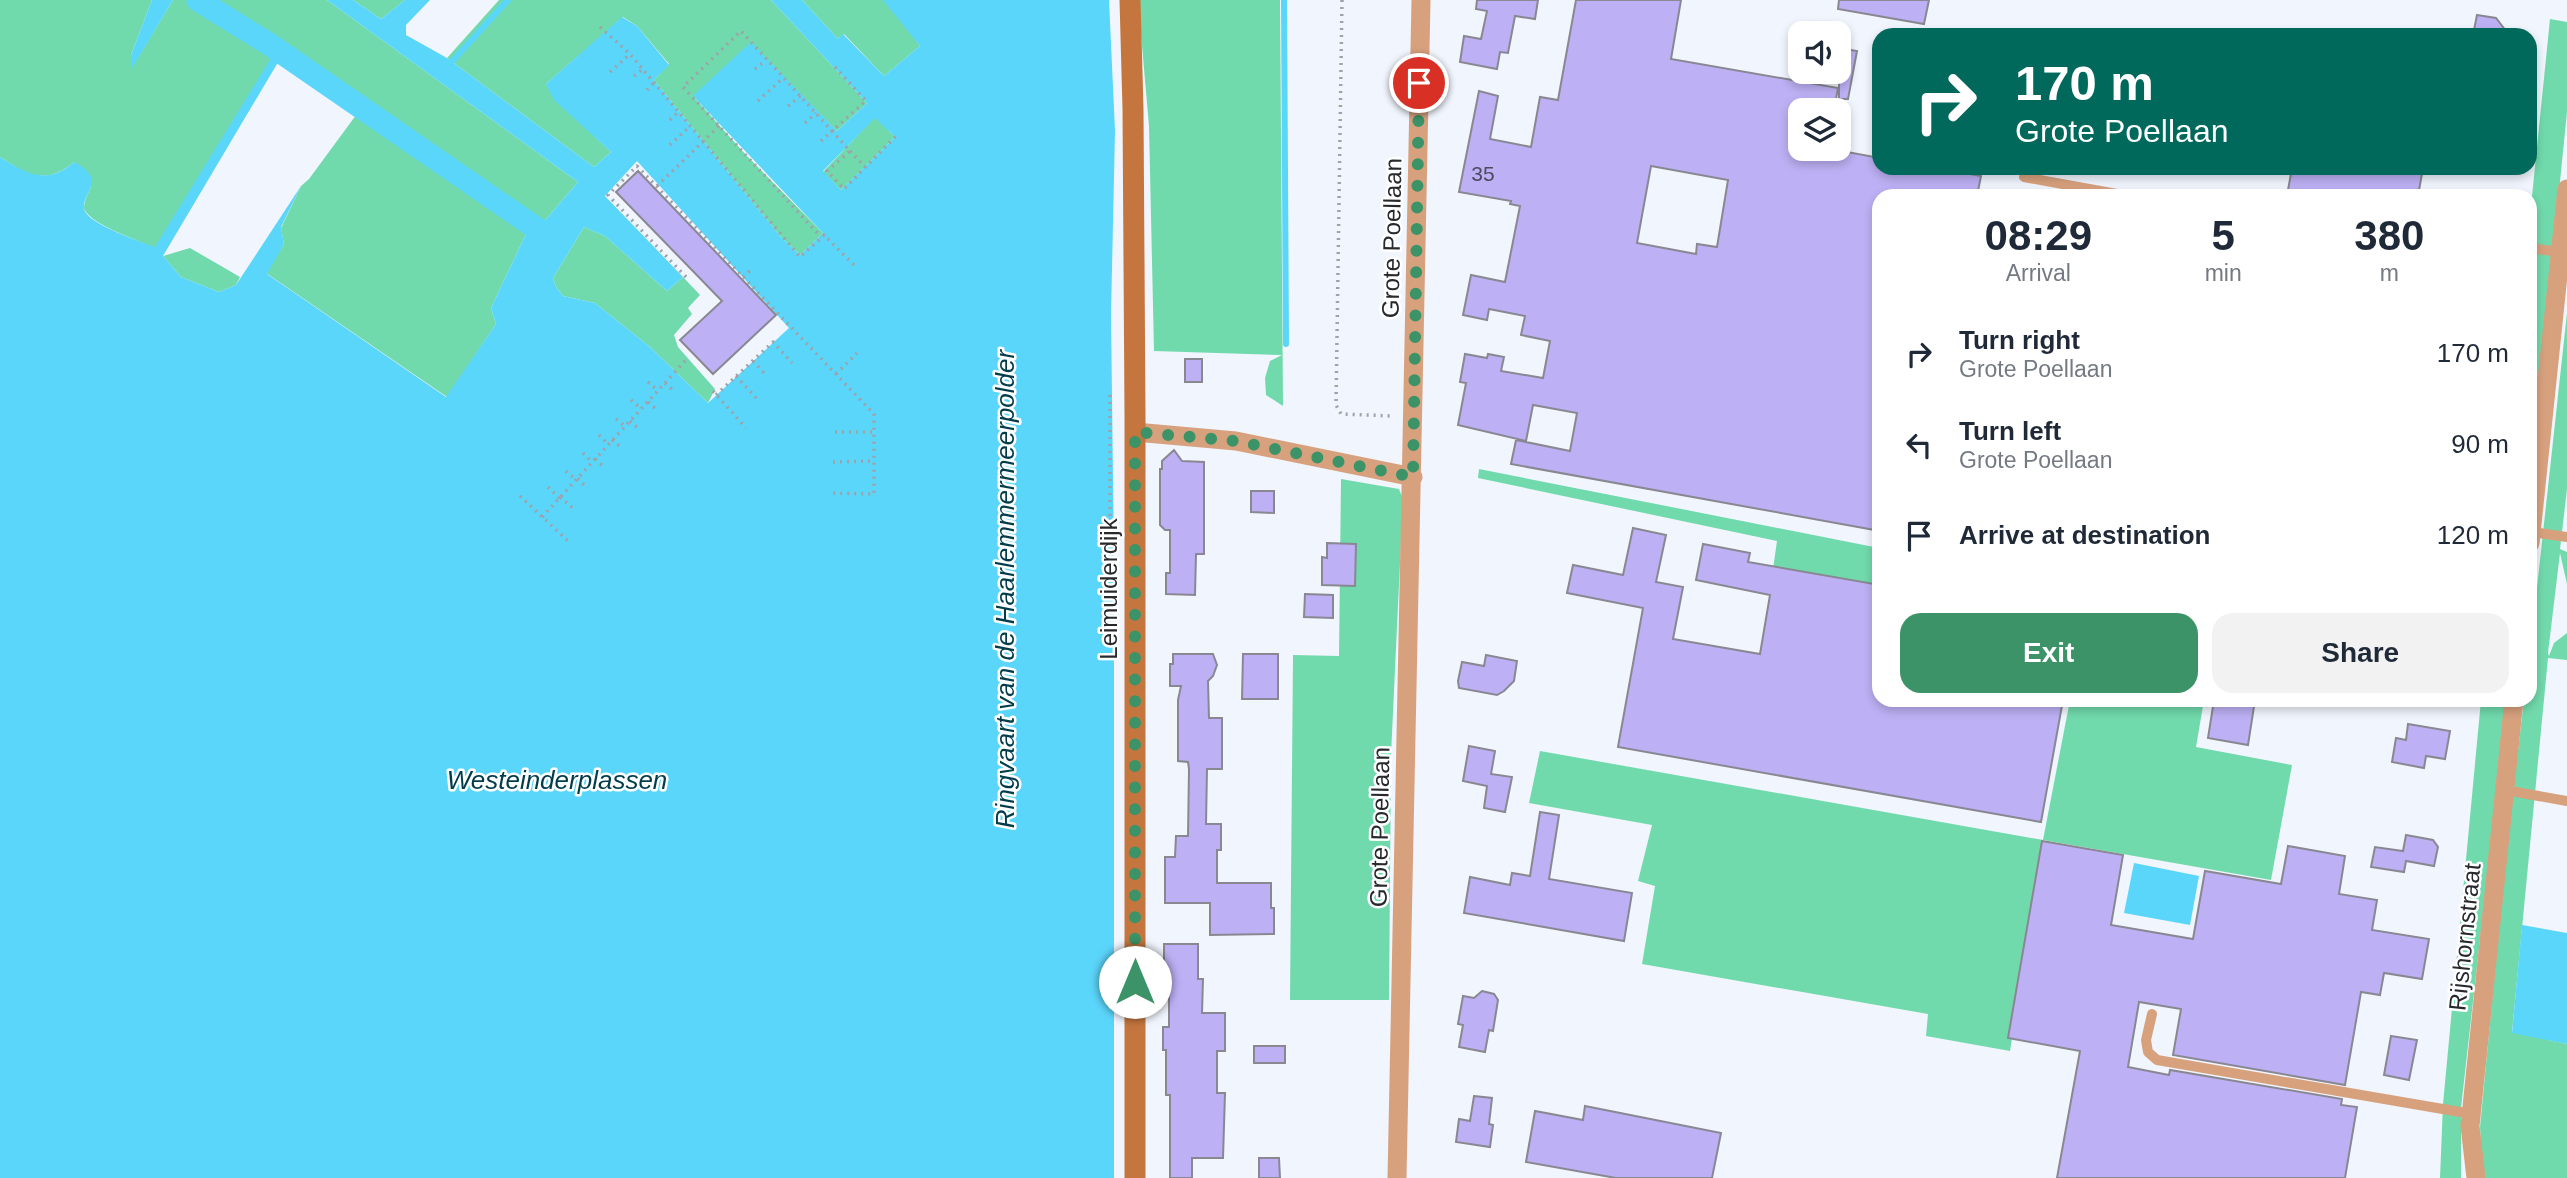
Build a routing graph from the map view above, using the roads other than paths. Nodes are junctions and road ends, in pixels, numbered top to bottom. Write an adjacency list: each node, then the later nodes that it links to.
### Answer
1 (1130, 0): 9 (street, Leimuiderdijk)
2 (1421, 0): 11 (street, Grote Poellaan)
3 (2024, 177): 4 (lane)
4 (2090, 189)
5 (2567, 189): 6 (street)
6 (2565, 230): 8 (street)
7 (2537, 249): 8 (lane)
8 (2560, 252): 10 (street)
9 (1135, 432): 11 (street); 19 (street, Leimuiderdijk)
10 (2537, 438)
11 (1413, 477): 20 (street, Grote Poellaan)
12 (2537, 537): 13 (lane)
13 (2567, 537)
14 (2513, 707): 15 (street, Rijshornstraat)
15 (2505, 790): 16 (lane); 18 (street, Rijshornstraat)
16 (2567, 800)
17 (2152, 1014): 18 (lane)
18 (2472, 1114): 21 (street, Rijshornstraat)
19 (1135, 1178)
20 (1397, 1178)
21 (2476, 1178)

